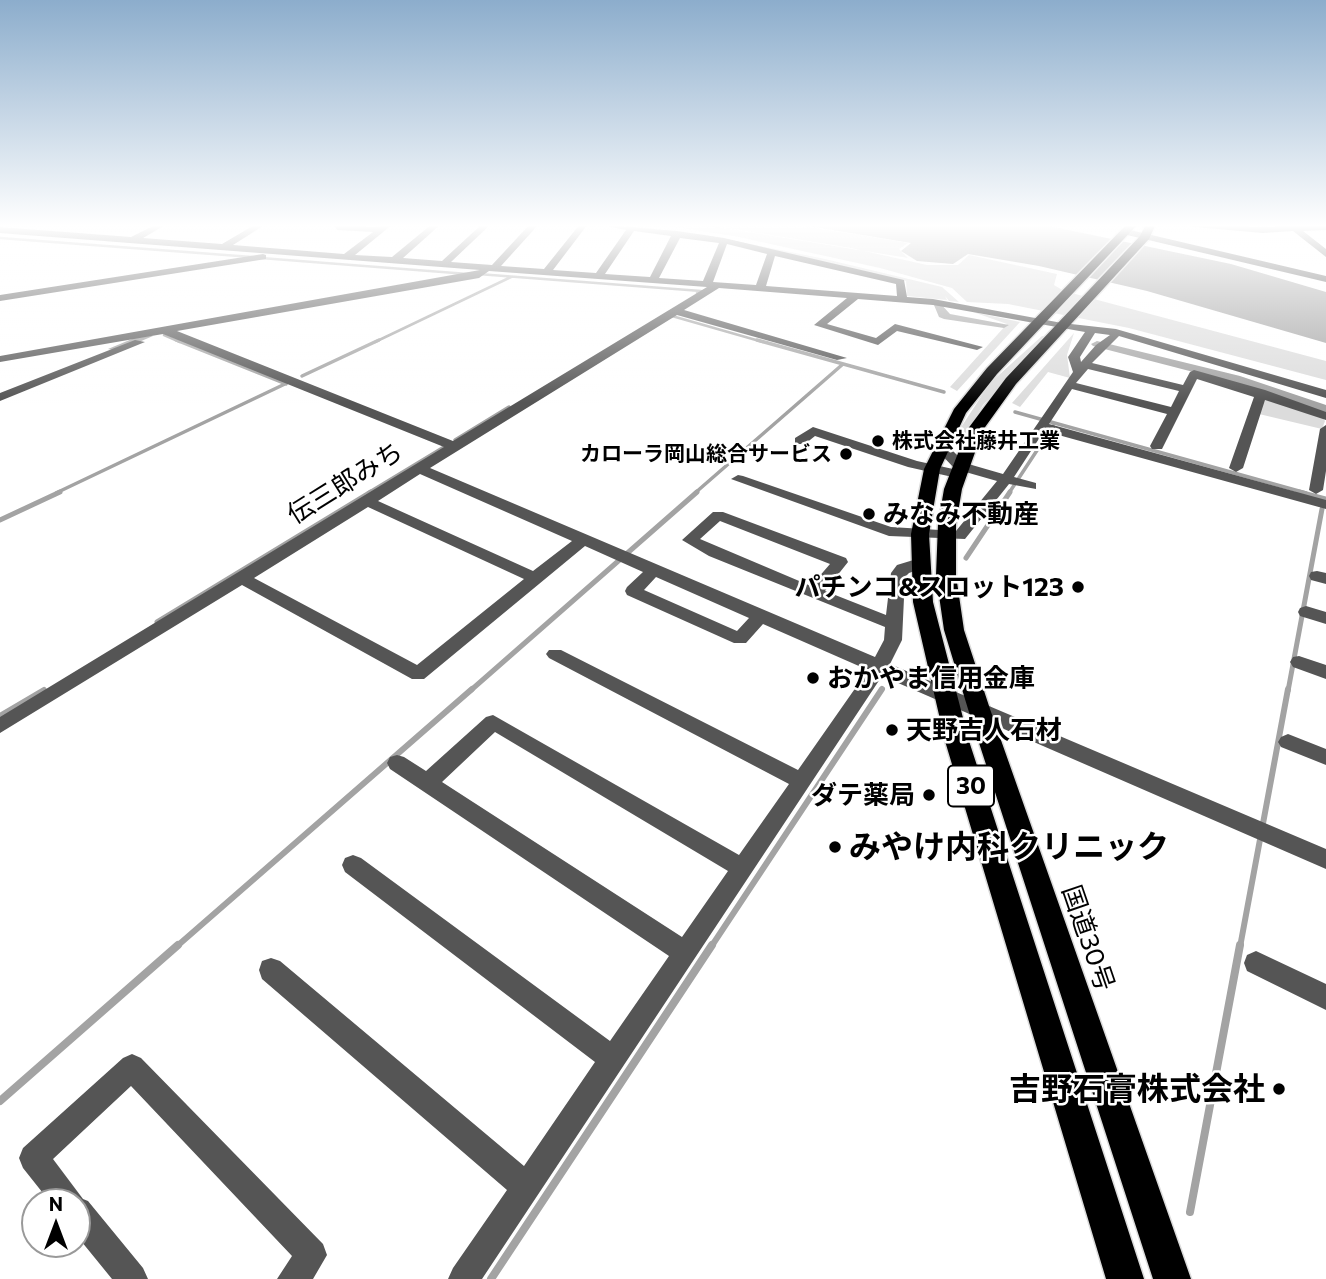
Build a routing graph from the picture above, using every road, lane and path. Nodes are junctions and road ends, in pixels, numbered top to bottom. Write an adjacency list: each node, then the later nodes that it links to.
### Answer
1 (93, 284): 13 (street)
2 (418, 284): 18 (street)
3 (707, 284): 4 (street)
4 (712, 284): 11 (street); 15 (street, 伝三郎みち)
5 (761, 284): 11 (street)
6 (786, 284): 11 (street)
7 (831, 284): 12 (street)
8 (901, 284): 14 (street)
9 (1084, 284): 16 (highway, 国道30号 / 30)
10 (1094, 284): 16 (highway, 国道30号 / 30)
11 (760, 288)
12 (856, 296): 14 (street); 20 (street)
13 (0, 298)
14 (902, 299): 16 (street)
15 (675, 312): 21 (street); 34 (street, 伝三郎みち)
16 (1053, 321): 17 (street); 36 (highway, 国道30号 / 30)
17 (1092, 329): 23 (street); 27 (street)
18 (164, 330): 22 (street); 28 (street); 34 (street)
19 (1106, 342): 23 (street)
20 (977, 347)
21 (841, 358)
22 (0, 359)
23 (1082, 369): 24 (street); 25 (street)
24 (1071, 385): 29 (street); 31 (street)
25 (1186, 389): 26 (street); 29 (street)
26 (1261, 393): 30 (street); 38 (street)
27 (1326, 394)
28 (0, 397)
29 (1175, 412): 35 (street)
30 (1326, 416)
31 (1047, 423): 35 (street); 40 (street); 43 (street)
32 (1326, 429): 41 (street)
33 (800, 441): 36 (street)
34 (453, 446): 37 (street, 伝三郎みち)
35 (1157, 446): 38 (street)
36 (947, 465): 40 (street); 45 (highway, 国道30号 / 30)
37 (417, 468): 42 (street, 伝三郎みち); 44 (street)
38 (1236, 468): 41 (street)
39 (738, 479): 45 (street)
40 (1018, 482): 45 (street)
41 (1321, 491)
42 (364, 500): 47 (street, 伝三郎みち); 48 (street)
43 (1326, 505)
44 (582, 541): 46 (street); 48 (street)
45 (927, 542): 53 (street); 58 (highway, 国道30号 / 30); 59 (highway, 国道30号 / 30)
46 (653, 571): 51 (street); 51 (street)
47 (240, 577): 48 (street); 60 (street, 伝三郎みち)
48 (536, 578)
49 (814, 593): 49 (street); 53 (street)
50 (1306, 612): 52 (street)
51 (760, 617): 56 (street)
52 (1326, 618)
53 (893, 624): 56 (street)
54 (555, 654): 64 (street)
55 (1298, 662): 57 (street)
56 (879, 667): 58 (street); 64 (street)
57 (1326, 671)
58 (945, 694): 59 (street); 80 (highway, 国道30号 / 30)
59 (979, 709): 66 (street); 81 (highway, 国道30号 / 30)
60 (0, 726)
61 (1288, 742): 62 (street)
62 (1326, 757)
63 (397, 763): 65 (street)
64 (802, 781): 68 (street)
65 (427, 783): 68 (street); 69 (street)
66 (1326, 859)
67 (353, 865): 73 (street)
68 (742, 868): 69 (street)
69 (685, 953): 73 (street)
70 (1256, 963): 72 (street)
71 (271, 970): 74 (street)
72 (1326, 997)
73 (613, 1059): 74 (street)
74 (526, 1187): 79 (street)
75 (58, 1188): 78 (street)
76 (91, 1229): 77 (street)
77 (132, 1279)
78 (293, 1279)
79 (464, 1279)
80 (1125, 1279)
81 (1172, 1279)

